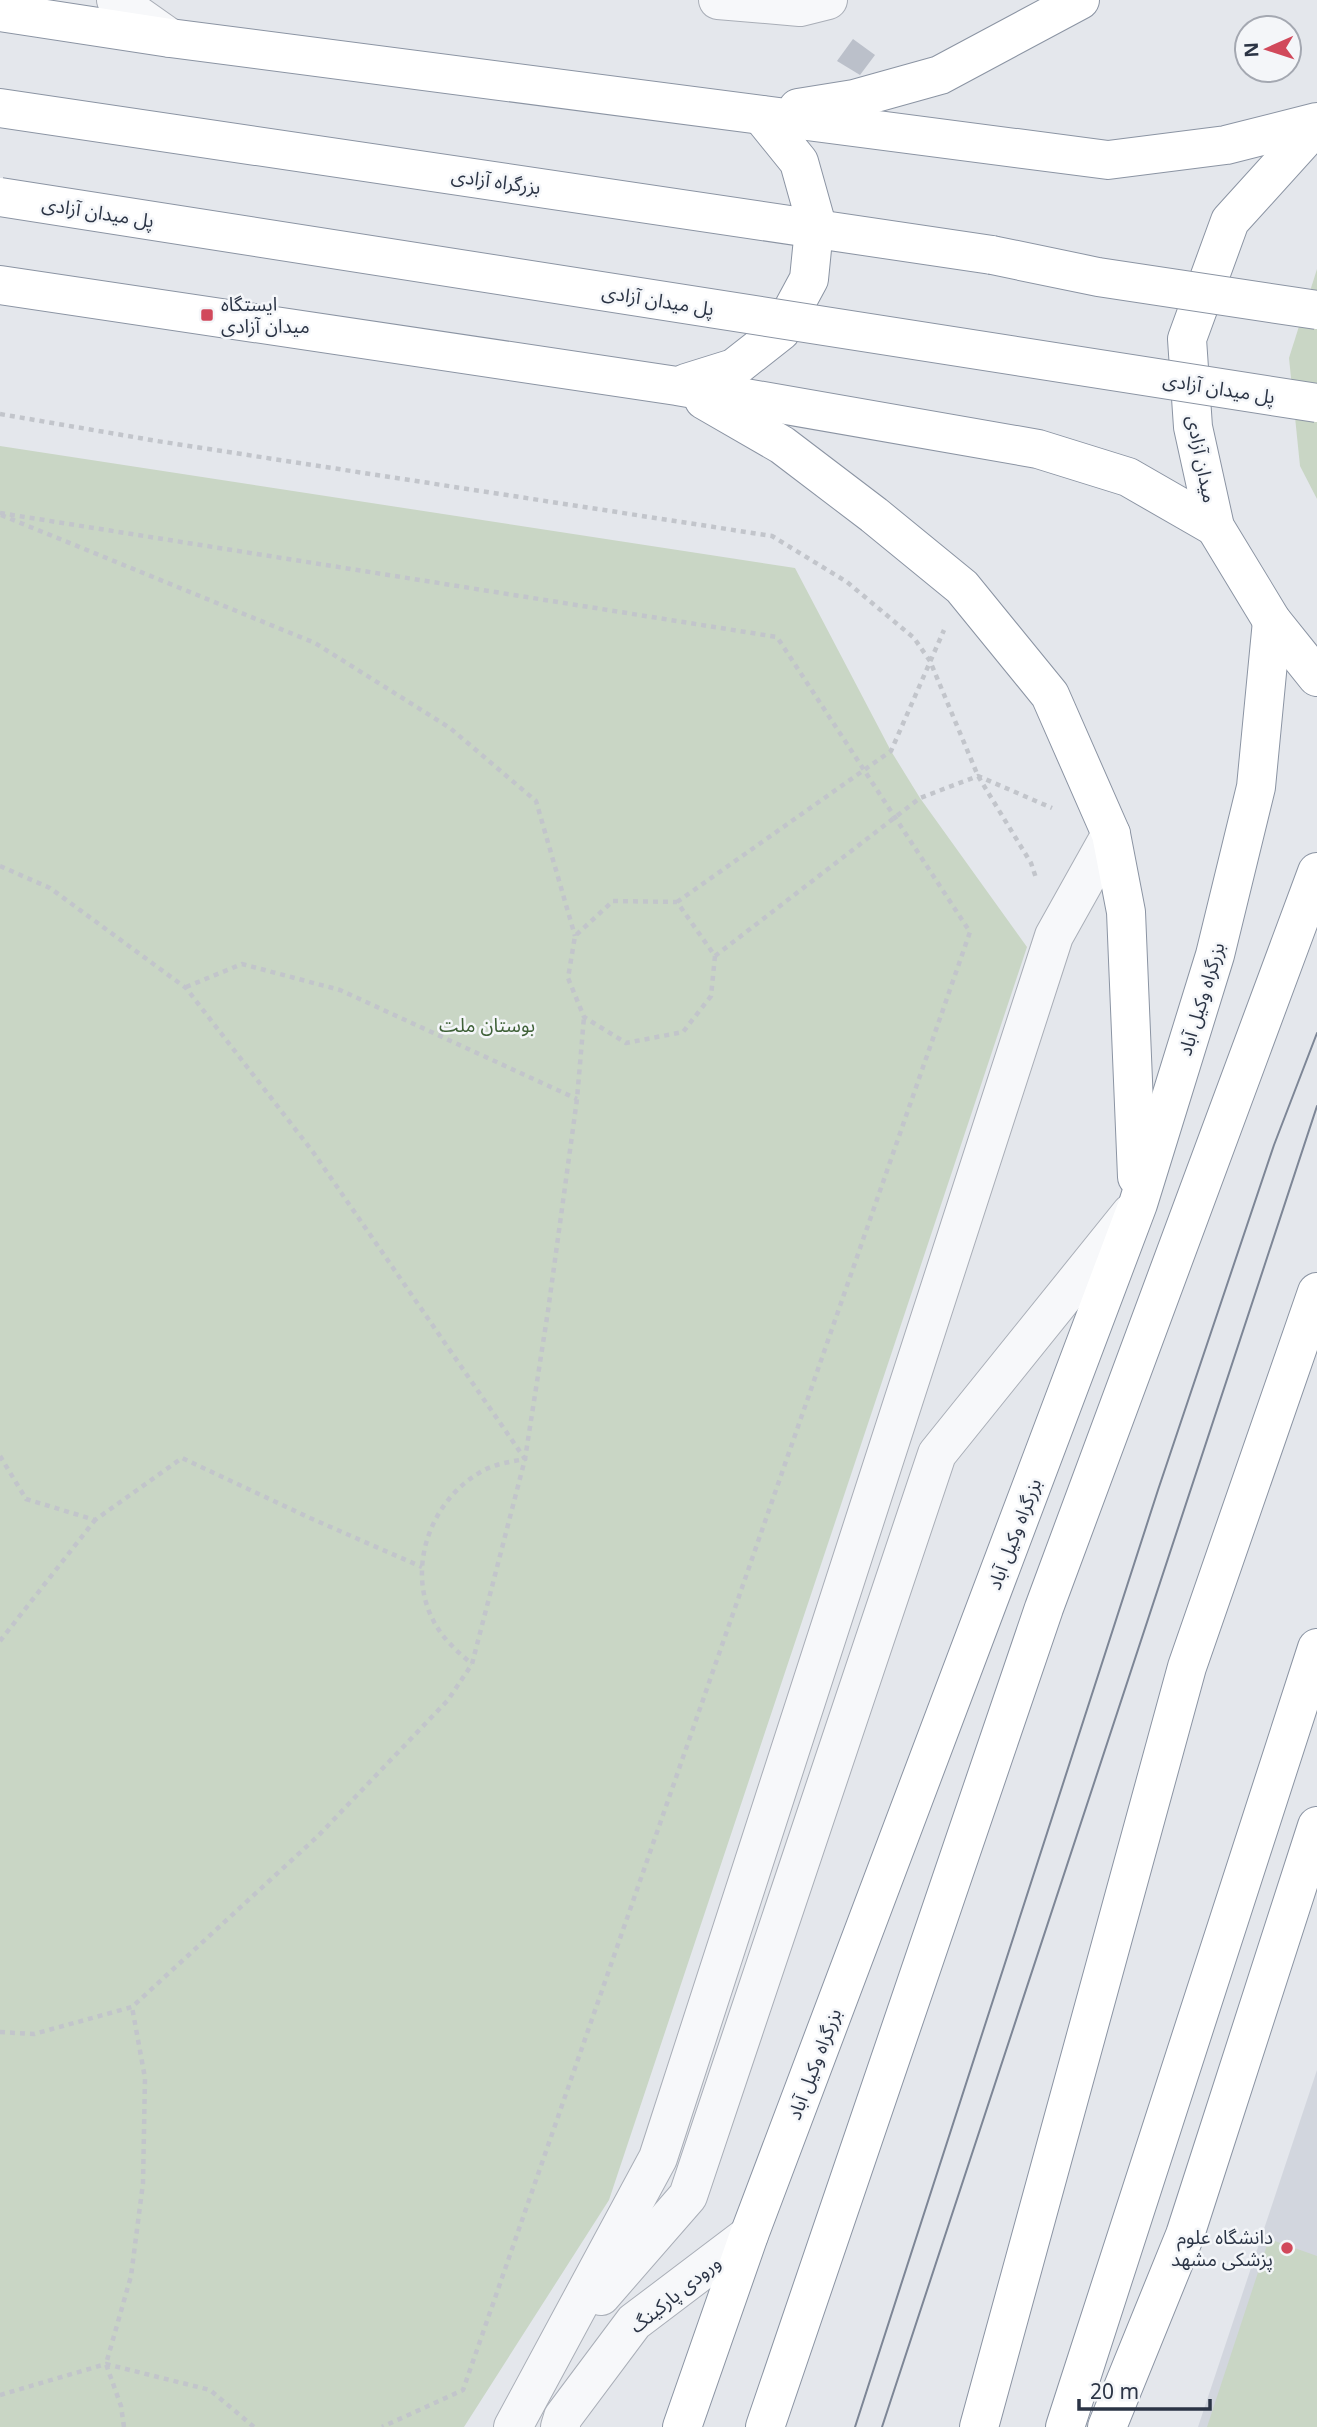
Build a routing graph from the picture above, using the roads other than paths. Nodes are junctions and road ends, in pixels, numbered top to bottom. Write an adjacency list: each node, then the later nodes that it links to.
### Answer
1 (116, 0): 6 (street)
2 (723, 0): 3 (street)
3 (828, 0)
4 (1080, 0): 8 (highway)
5 (0, 12): 6 (highway)
6 (170, 38): 8 (highway)
7 (0, 108): 12 (highway, بزرگراه آزادی, bridge)
8 (761, 115): 9 (highway); 13 (highway)
9 (1317, 123): 15 (highway, میدان آزادی)
10 (0, 197): 14 (highway, پل میدان آزادی, bridge)
11 (0, 285): 13 (highway)
12 (1317, 310)
13 (677, 386): 15 (highway); 18 (highway)
14 (1317, 403)
15 (1215, 527): 16 (highway, میدان آزادی)
16 (1272, 621): 17 (highway, میدان آزادی); 20 (highway, بزرگراه وکیل آباد)
17 (1317, 677)
18 (1111, 834): 20 (highway); 25 (street)
19 (1317, 872): 28 (highway)
20 (1138, 1204): 24 (highway, بزرگراه وکیل آباد); 25 (street)
21 (1317, 1292): 29 (highway)
22 (1317, 1648): 30 (highway)
23 (1317, 1826): 31 (highway)
24 (749, 2235): 26 (street, ورودی پارکینگ); 27 (highway, بزرگراه وکیل آباد)
25 (512, 2427)
26 (560, 2427)
27 (682, 2427)
28 (765, 2427)
29 (979, 2427)
30 (1065, 2427)
31 (1107, 2427)

